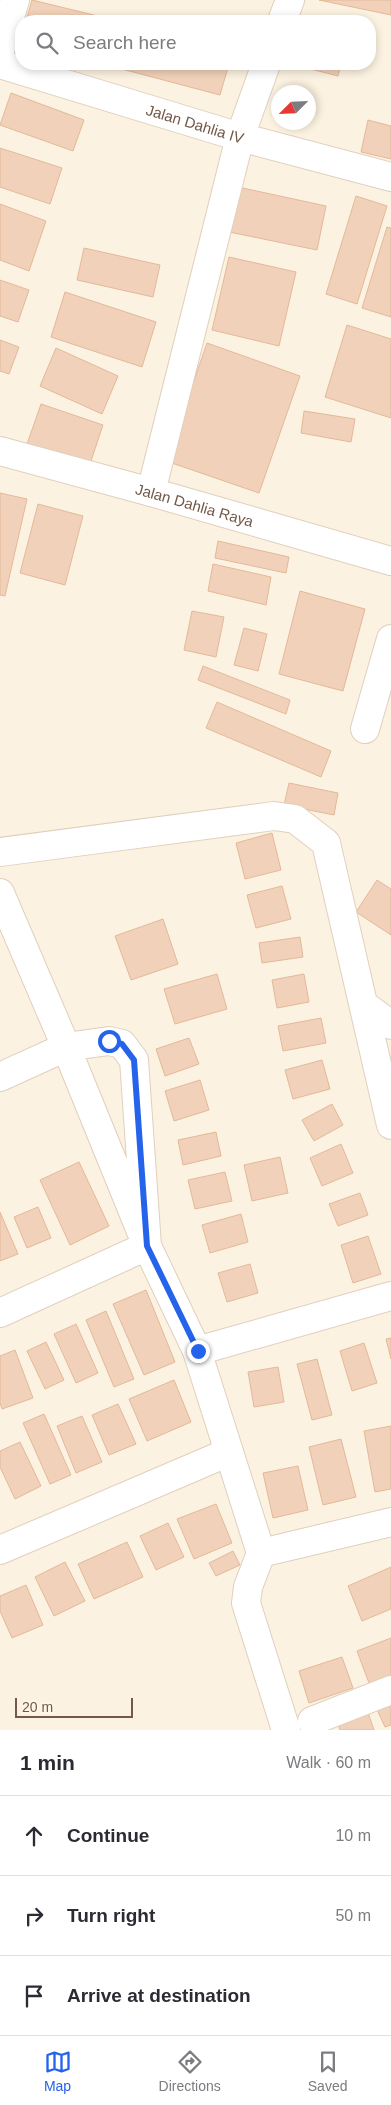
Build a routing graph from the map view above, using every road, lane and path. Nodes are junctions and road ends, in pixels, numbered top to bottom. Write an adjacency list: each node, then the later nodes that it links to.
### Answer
1 (15, 0): 4 (street)
2 (290, 0): 3 (street)
3 (284, 15)
4 (0, 51)
5 (0, 64): 6 (street, Jalan Dahlia IV)
6 (15, 69)
7 (20, 70): 9 (street, Jalan Dahlia IV)
8 (264, 70): 9 (street)
9 (240, 137): 10 (street, Jalan Dahlia IV); 12 (street)
10 (391, 177)
11 (0, 451): 12 (street, Jalan Dahlia Raya)
12 (151, 492): 13 (street, Jalan Dahlia Raya)
13 (391, 560)
14 (391, 638): 15 (street)
15 (365, 729)
16 (0, 852): 18 (street)
17 (0, 893): 20 (street)
18 (364, 1005): 19 (street); 22 (street)
19 (391, 1025)
20 (66, 1047): 21 (street); 23 (street); 23 (street)
21 (0, 1077)
22 (391, 1125)
23 (147, 1246): 25 (street); 26 (street)
24 (391, 1296): 26 (street)
25 (0, 1313)
26 (198, 1351): 27 (street)
27 (229, 1452): 29 (street); 30 (street)
28 (391, 1522): 30 (street)
29 (0, 1550)
30 (261, 1553): 33 (street)
31 (391, 1690): 32 (street)
32 (312, 1721)
33 (286, 1730)

